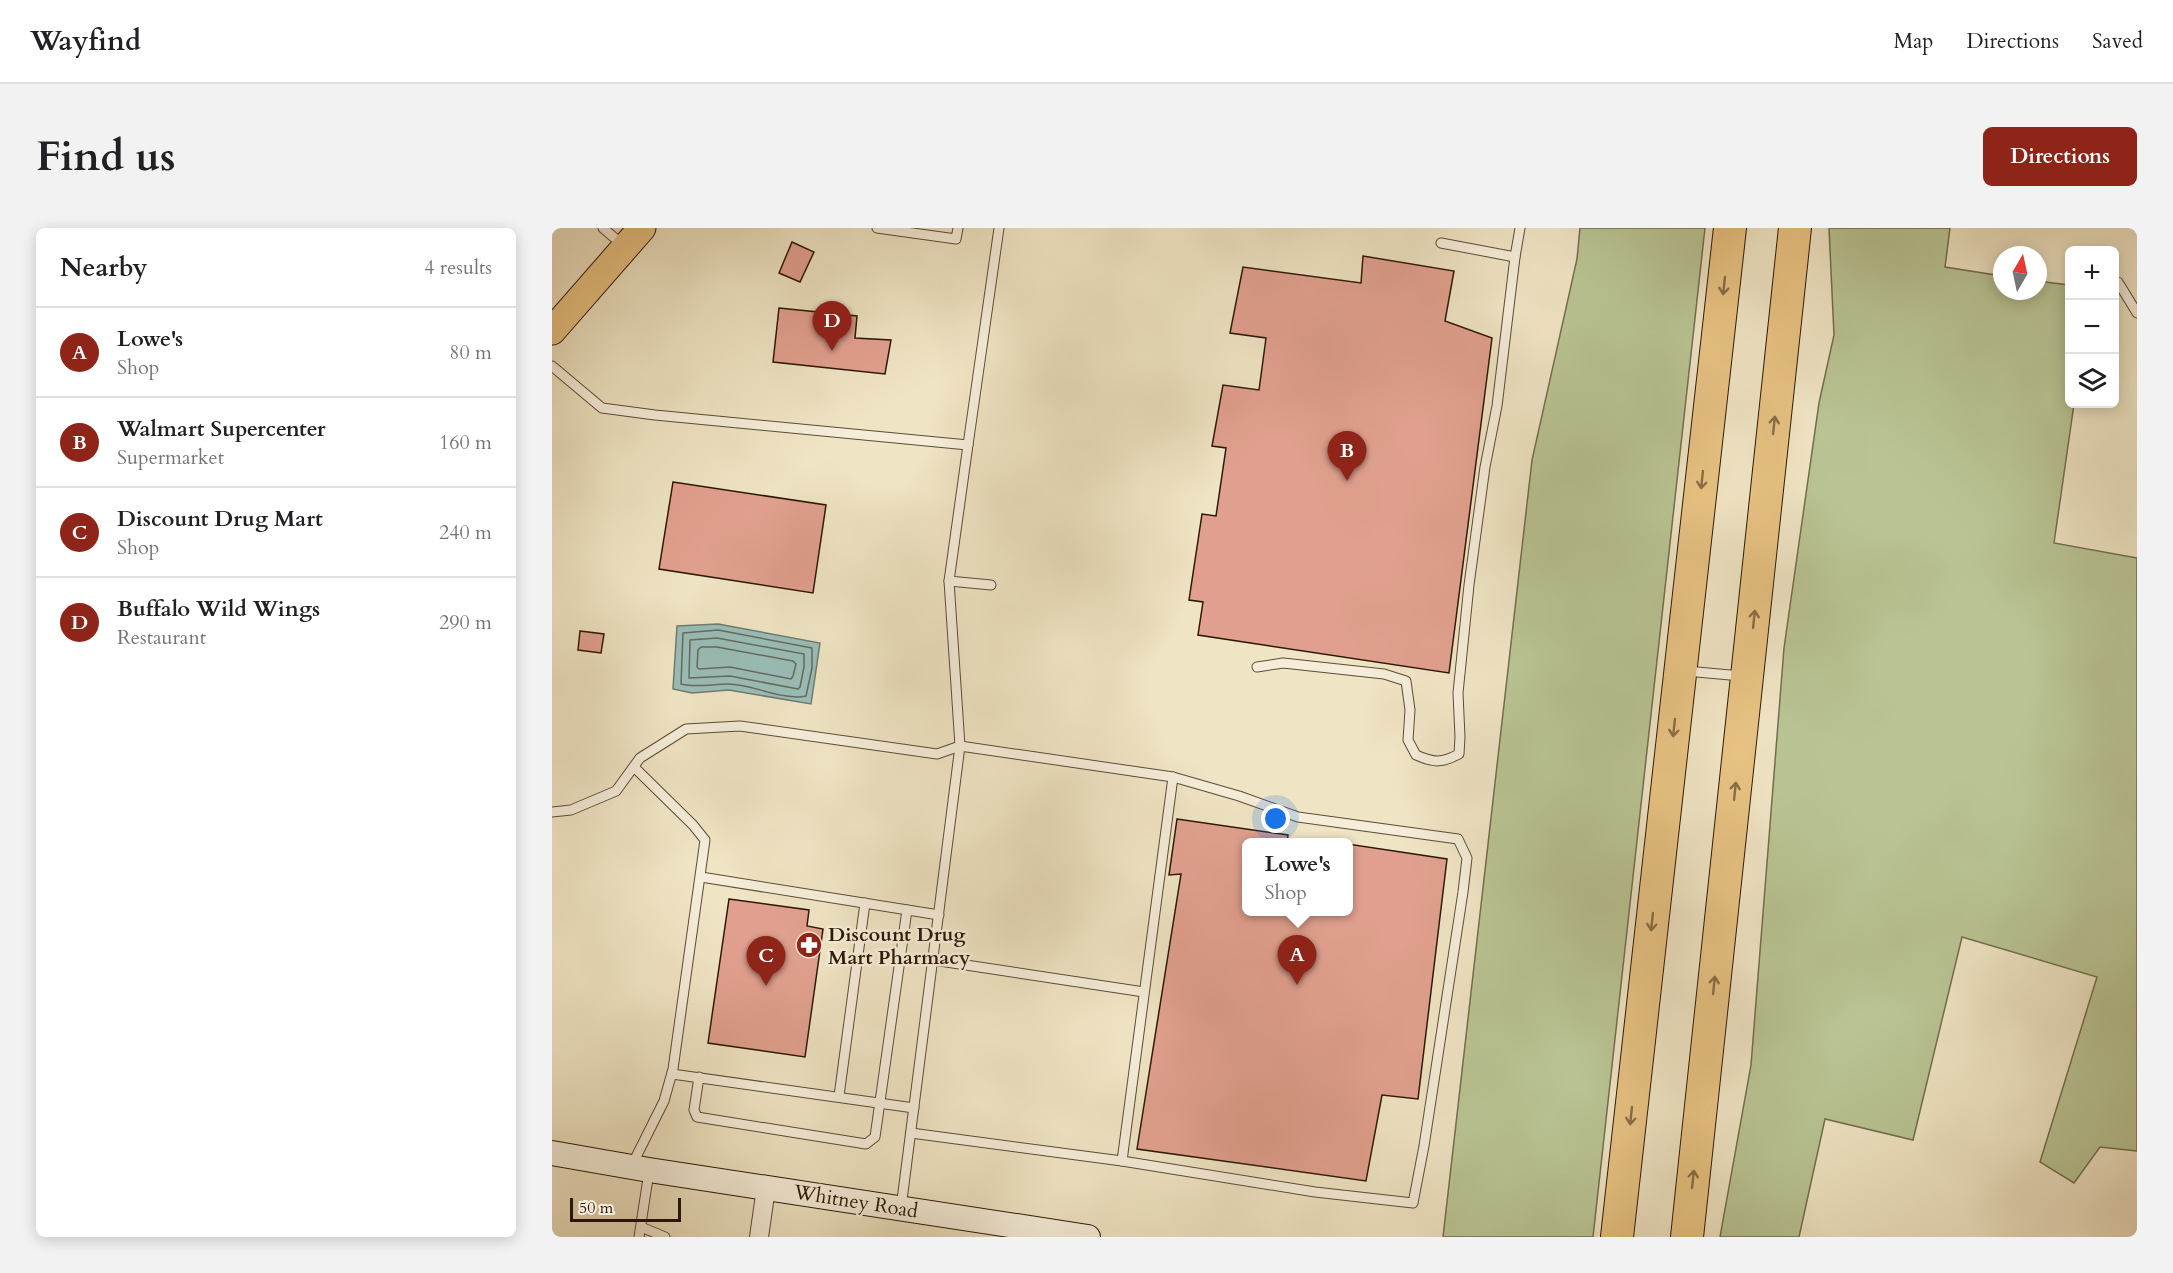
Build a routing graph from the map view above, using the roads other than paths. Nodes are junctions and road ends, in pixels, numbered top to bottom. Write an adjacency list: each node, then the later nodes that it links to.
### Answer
1 (603, 228): 8 (lane)
2 (877, 228): 3 (lane)
3 (958, 228)
4 (999, 228): 15 (lane)
5 (1520, 228): 10 (lane)
6 (1730, 228): 19 (highway, one-way to 19)
7 (1796, 228): 20 (highway, one-way to 7)
8 (634, 238): 13 (main road)
9 (1441, 243): 10 (lane)
10 (1515, 257): 18 (lane)
11 (2119, 284): 12 (lane)
12 (2137, 313)
13 (552, 331)
14 (552, 366): 15 (lane)
15 (968, 445): 16 (lane)
16 (950, 581): 17 (lane); 21 (lane)
17 (991, 585)
18 (1257, 667)
19 (1681, 670): 20 (lane); 47 (highway, one-way to 47)
20 (1747, 677): 48 (highway, one-way to 20)
21 (960, 746): 22 (lane); 23 (lane); 28 (lane)
22 (634, 767): 24 (lane); 25 (lane)
23 (1173, 777): 30 (lane); 38 (lane)
24 (552, 812)
25 (701, 878): 26 (lane); 31 (lane)
26 (865, 903): 27 (lane); 33 (lane)
27 (907, 910): 28 (lane); 34 (lane)
28 (939, 915): 29 (lane)
29 (933, 960): 30 (lane); 35 (lane)
30 (1144, 992): 38 (lane)
31 (672, 1074): 32 (lane); 39 (lane)
32 (699, 1077): 33 (lane); 34 (lane)
33 (839, 1096): 34 (lane)
34 (881, 1103): 35 (lane)
35 (914, 1108): 36 (lane)
36 (911, 1133): 38 (lane); 41 (lane)
37 (552, 1153): 39 (street, Whitney Road)
38 (1122, 1161)
39 (640, 1168): 40 (street, Whitney Road); 42 (lane)
40 (766, 1188): 41 (street, Whitney Road); 45 (street, Whitney Road)
41 (901, 1208): 43 (street, Whitney Road)
42 (640, 1232): 44 (lane)
43 (1029, 1233): 46 (street, Whitney Road)
44 (665, 1237)
45 (759, 1237)
46 (1088, 1237)
47 (1617, 1237)
48 (1687, 1237)

